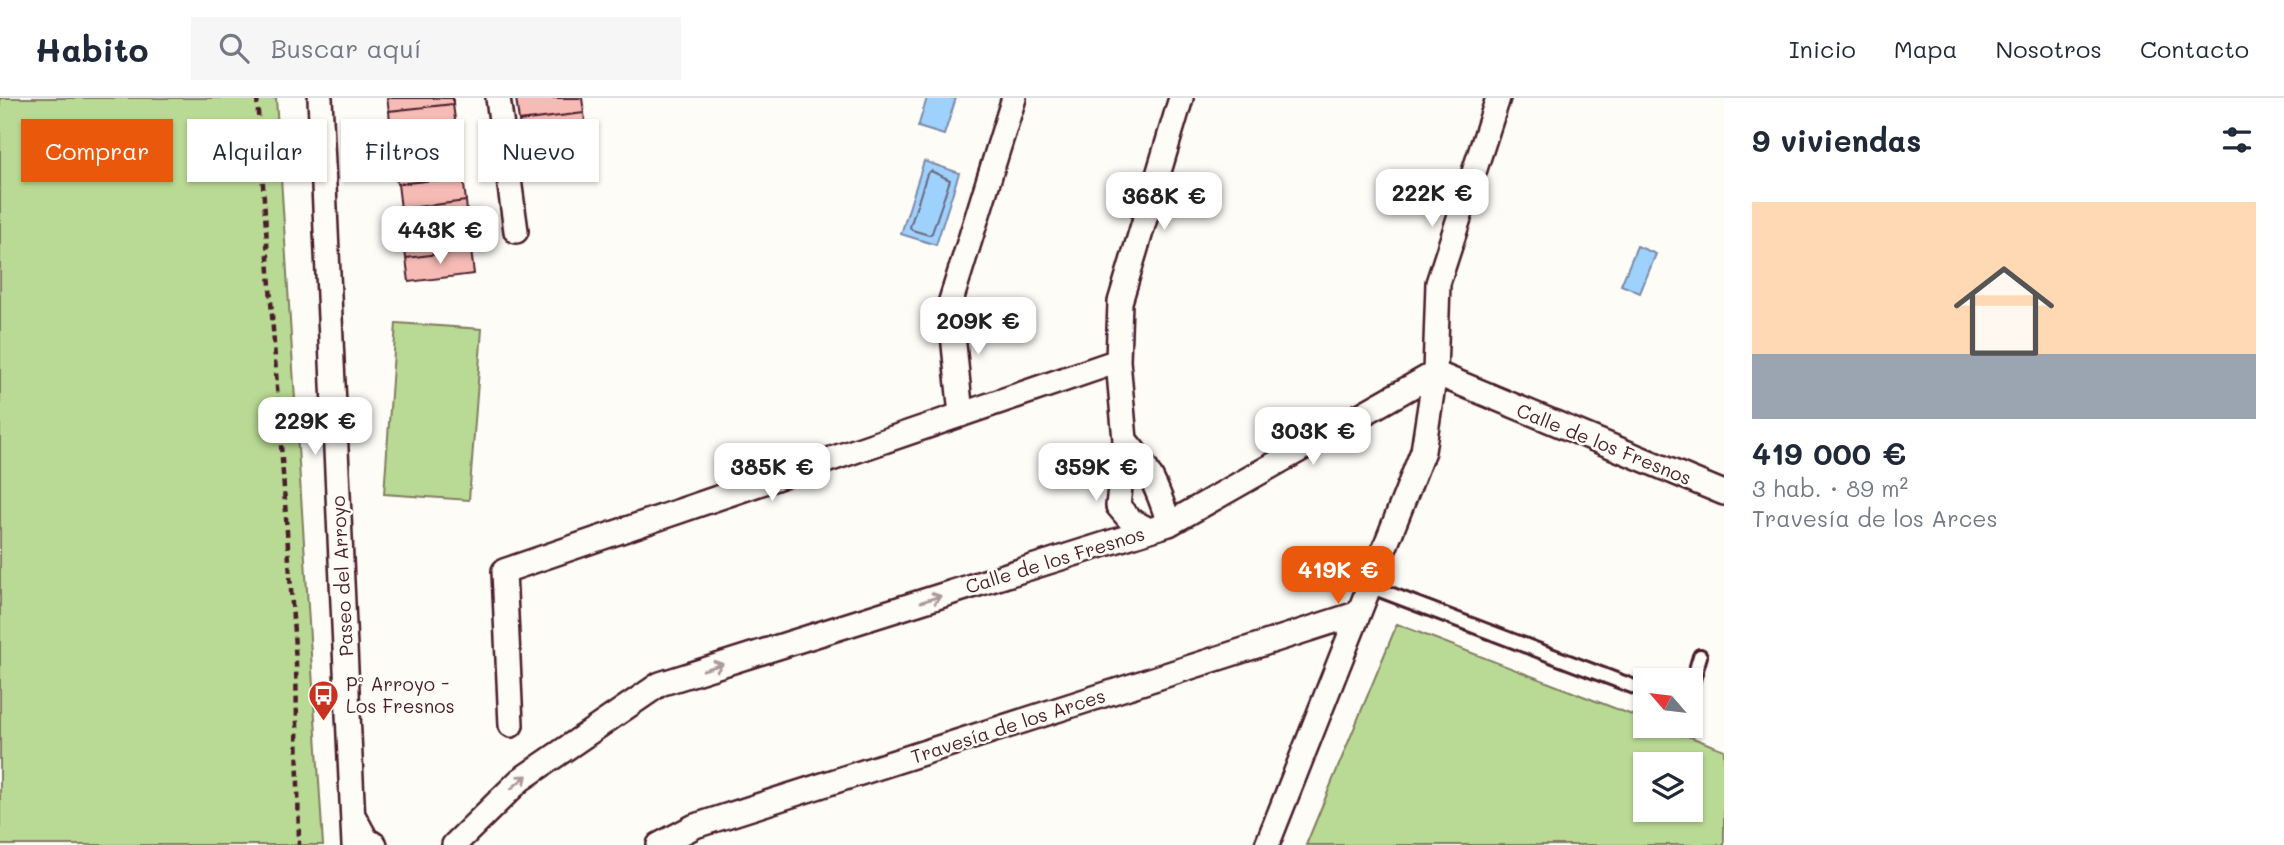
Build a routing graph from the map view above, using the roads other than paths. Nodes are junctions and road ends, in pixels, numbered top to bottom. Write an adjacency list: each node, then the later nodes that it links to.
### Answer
1 (320, 98): 19 (street, Paseo del Arroyo)
2 (498, 98): 6 (street)
3 (1014, 98): 9 (street)
4 (1181, 98): 7 (street)
5 (1498, 98): 8 (street)
6 (516, 231)
7 (1118, 361): 9 (street); 10 (street)
8 (1435, 373): 11 (street, Calle de los Fresnos); 12 (street, Calle de los Fresnos); 13 (street)
9 (961, 415): 18 (street)
10 (1125, 440): 12 (street); 12 (street)
11 (1724, 493)
12 (1159, 527): 20 (street, Calle de los Fresnos, one-way to 12)
13 (1369, 586): 14 (street); 17 (lane)
14 (1359, 613): 24 (street, Travesía de los Arces); 25 (street)
15 (1700, 656): 16 (lane)
16 (1696, 668)
17 (1633, 686)
18 (511, 725)
19 (353, 814): 21 (street, Paseo del Arroyo); 22 (street)
20 (462, 837): 23 (street, Calle de los Fresnos)
21 (354, 845)
22 (375, 845)
23 (446, 845)
24 (659, 845)
25 (1267, 845)

